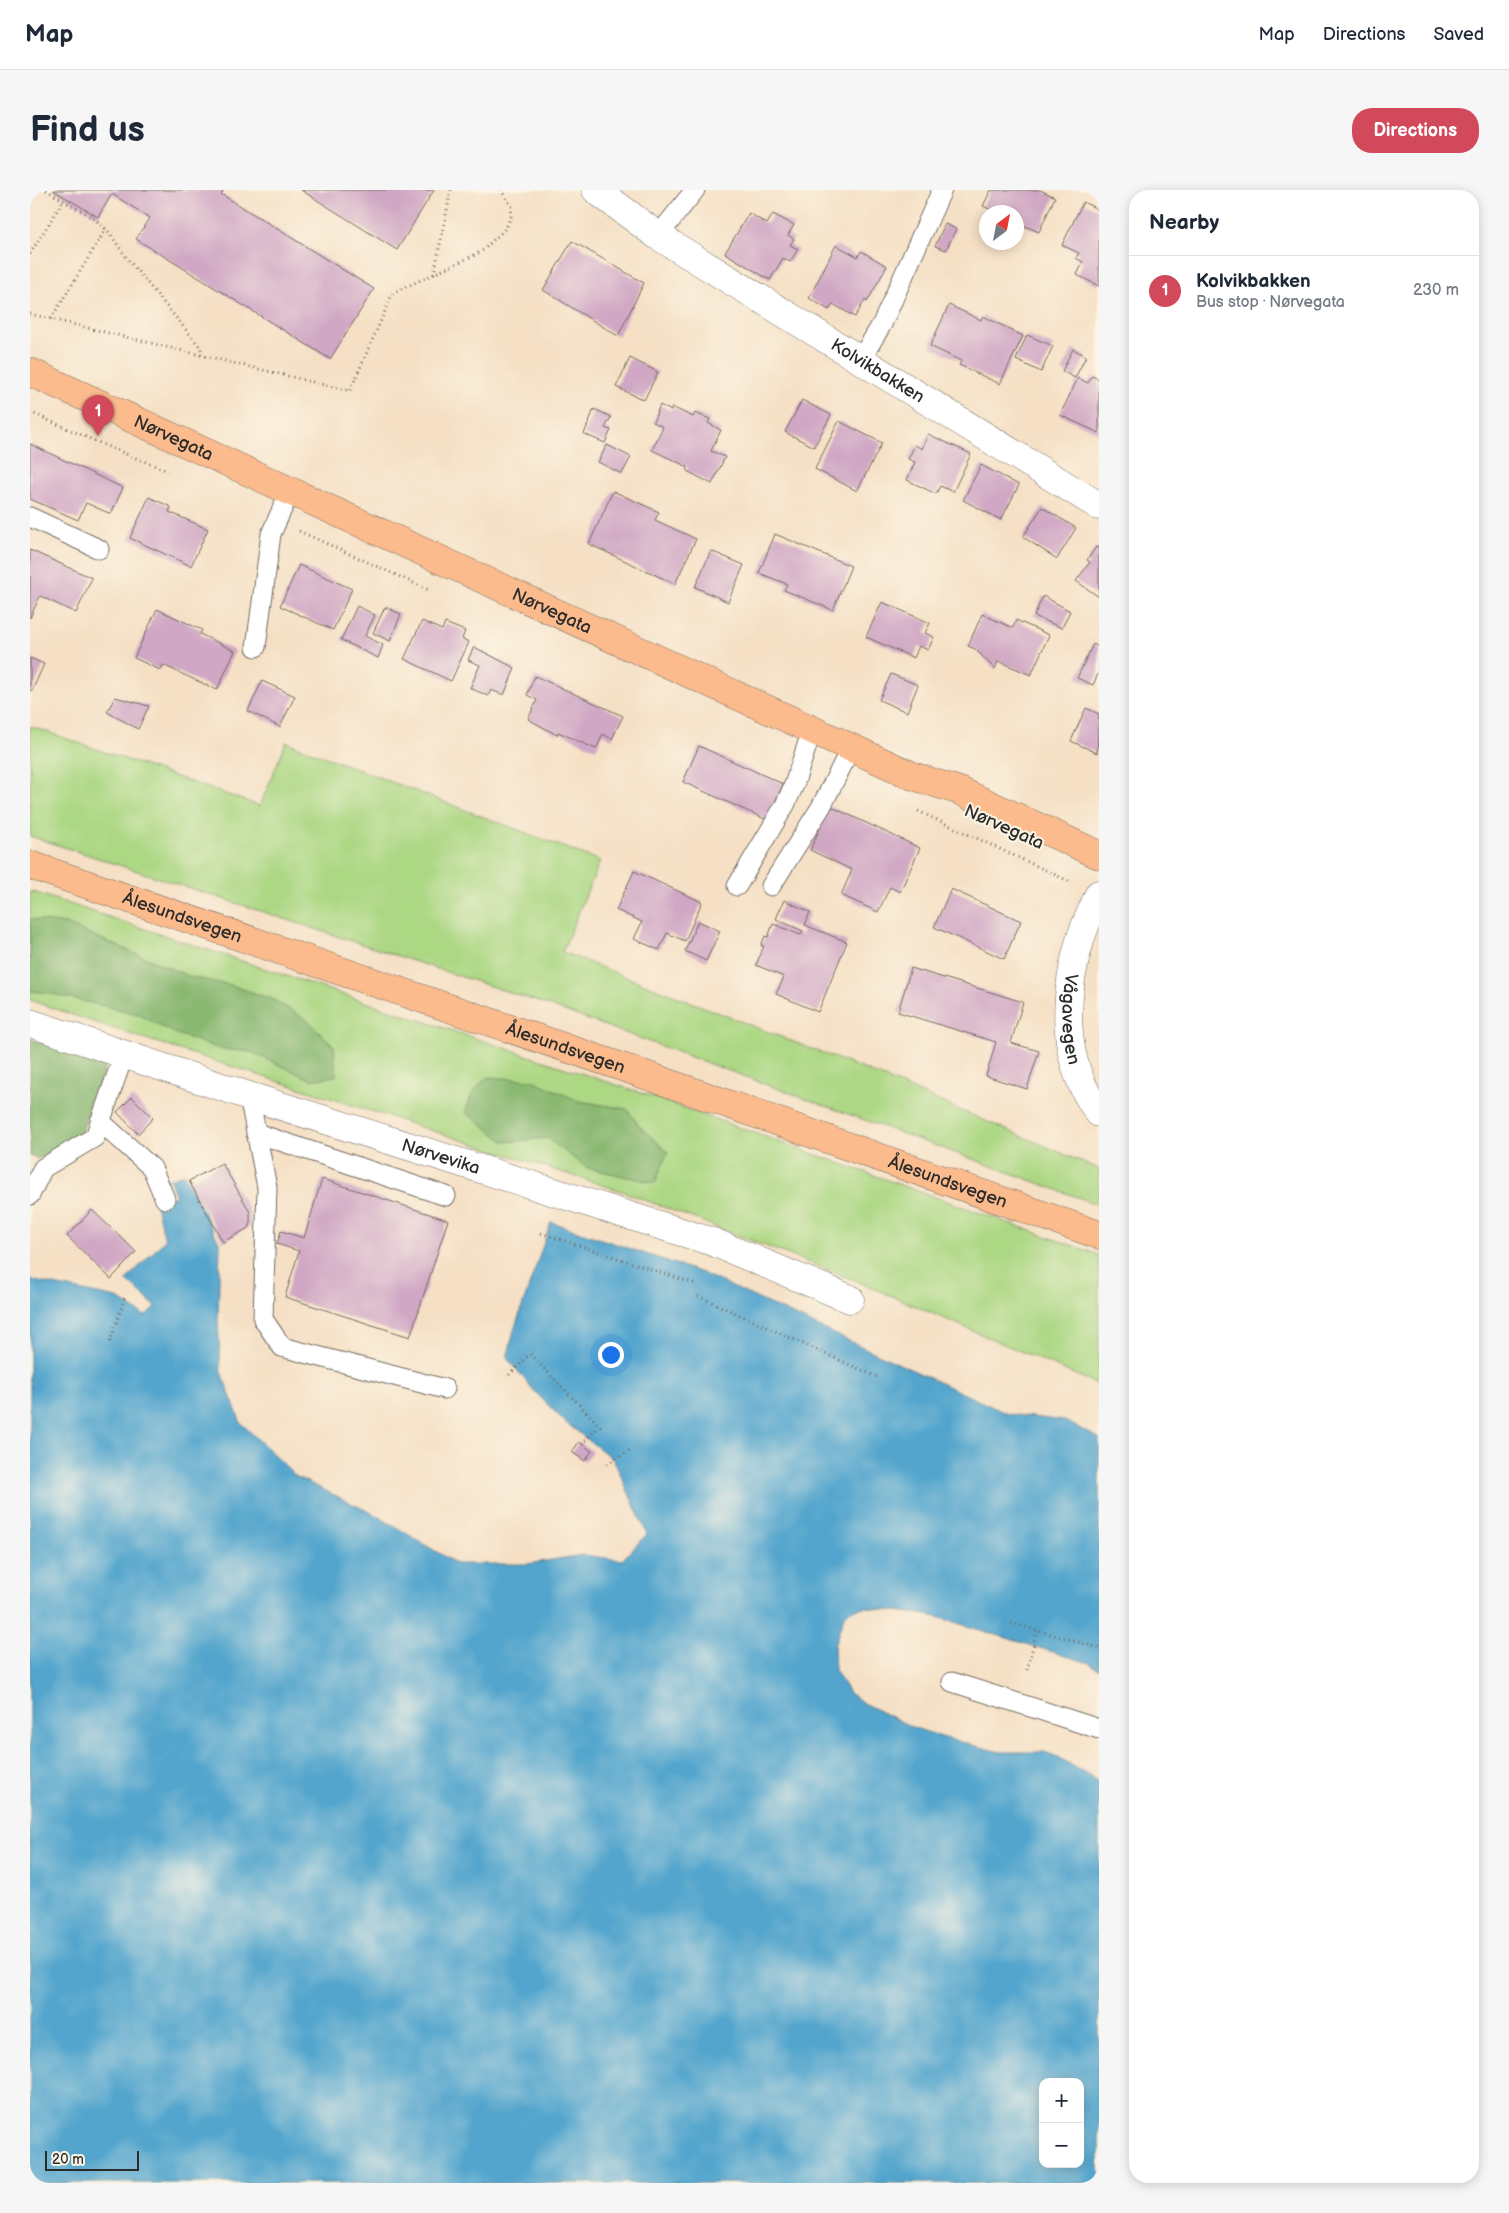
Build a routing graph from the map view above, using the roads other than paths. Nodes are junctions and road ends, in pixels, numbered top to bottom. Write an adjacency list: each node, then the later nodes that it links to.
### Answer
1 (596, 190): 4 (street, Kolvikbakken)
2 (695, 190): 4 (lane)
3 (942, 190): 5 (lane)
4 (658, 236): 5 (street, Kolvikbakken)
5 (861, 359): 8 (street, Kolvikbakken)
6 (32, 378): 7 (main road, Nørvegata)
7 (290, 491): 11 (lane); 12 (main road, Nørvegata)
8 (1099, 506)
9 (30, 517): 10 (lane)
10 (99, 549)
11 (256, 647)
12 (812, 730): 13 (main road, Nørvegata); 18 (lane)
13 (851, 748): 14 (main road, Nørvegata); 19 (lane)
14 (913, 776): 15 (main road, Nørvegata); 17 (main road, Nørvegata)
15 (1099, 855)
16 (30, 865): 30 (main road, Ålesundsvegen)
17 (1099, 869)
18 (737, 886)
19 (771, 886)
20 (1099, 894): 24 (street, Vågavegen)
21 (30, 1023): 22 (street, Nørvevika)
22 (124, 1054): 23 (street, Nørvevika); 25 (lane)
23 (249, 1096): 26 (lane); 31 (street, Nørvevika)
24 (1099, 1112)
25 (100, 1121): 27 (lane); 29 (lane)
26 (256, 1134): 28 (lane); 32 (lane)
27 (30, 1195)
28 (446, 1196)
29 (166, 1199)
30 (1099, 1235)
31 (850, 1299)
32 (444, 1389)
33 (952, 1682): 34 (lane)
34 (1099, 1729)

